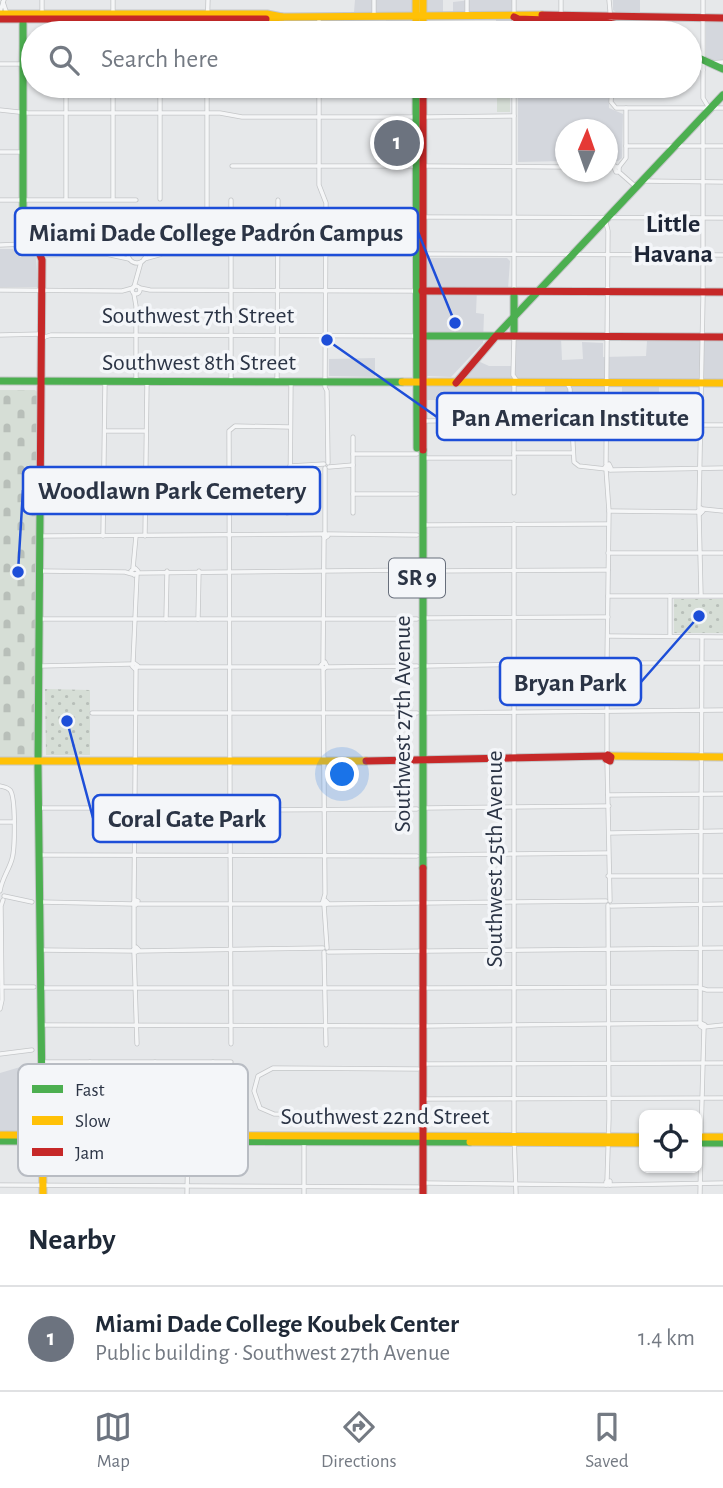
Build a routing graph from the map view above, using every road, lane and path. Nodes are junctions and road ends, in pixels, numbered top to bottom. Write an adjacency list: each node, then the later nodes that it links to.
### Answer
1 (42, 0): 18 (street)
2 (113, 0): 16 (street)
3 (208, 0): 19 (street)
4 (374, 0): 22 (street)
5 (416, 0): 23 (main road)
6 (424, 0): 23 (main road)
7 (467, 0): 24 (street)
8 (514, 0): 25 (street)
9 (561, 0): 14 (street)
10 (609, 0): 27 (street)
11 (704, 0): 26 (street)
12 (4, 1): 17 (street); 17 (street)
13 (254, 14): 19 (main road); 20 (main road); 30 (main road)
14 (561, 15): 25 (main road); 27 (main road)
15 (20, 16): 17 (main road); 18 (main road); 41 (main road)
16 (113, 16): 18 (main road); 19 (main road); 29 (main road); 31 (street); 32 (main road)
17 (3, 17)
18 (44, 17): 29 (main road)
19 (207, 17): 30 (main road); 32 (main road); 33 (street)
20 (282, 17): 21 (main road); 30 (main road)
21 (319, 17): 22 (main road); 34 (street)
22 (374, 17): 23 (main road)
23 (420, 17): 24 (main road); 35 (main road); 36 (main road)
24 (467, 17): 25 (main road)
25 (514, 17): 27 (main road); 37 (street)
26 (704, 17): 27 (main road); 28 (main road); 40 (main road); 46 (street)
27 (611, 18): 38 (street); 39 (main road)
28 (723, 18)
29 (65, 19)
30 (245, 19)
31 (113, 21)
32 (160, 21)
33 (207, 21)
34 (319, 21)
35 (419, 21)
36 (421, 21)
37 (514, 21)
38 (611, 21)
39 (619, 21)
40 (646, 21)
41 (21, 28)
42 (723, 62): 46 (street)
43 (702, 63): 46 (main road)
44 (0, 64): 45 (street)
45 (21, 64)
46 (705, 65): 47 (street); 48 (main road); 61 (street)
47 (702, 66)
48 (723, 69)
49 (723, 94): 61 (main road)
50 (24, 98): 64 (main road)
51 (66, 98): 65 (street)
52 (113, 98): 66 (street)
53 (160, 98): 67 (street)
54 (207, 98): 68 (street)
55 (319, 98): 71 (street)
56 (418, 98): 72 (main road, Southwest 27th Avenue / SR 9)
57 (422, 98): 72 (main road, Southwest 27th Avenue / SR 9)
58 (514, 98): 69 (street)
59 (613, 98): 60 (street)
60 (626, 108): 61 (street); 73 (street)
61 (709, 108): 62 (street); 70 (main road)
62 (723, 108)
63 (0, 110): 64 (street)
64 (24, 112): 65 (street); 78 (main road)
65 (66, 113): 66 (street); 92 (street)
66 (113, 113): 67 (street); 88 (street)
67 (160, 113): 68 (street); 89 (street)
68 (208, 113): 71 (street); 97 (street)
69 (514, 116): 72 (street); 82 (street)
70 (703, 116): 74 (main road); 75 (street)
71 (319, 117): 72 (street); 81 (street)
72 (420, 117): 79 (main road, Southwest 27th Avenue / SR 9)
73 (626, 146): 74 (street); 84 (street)
74 (673, 146): 75 (street); 87 (main road)
75 (703, 146): 76 (street); 85 (street)
76 (723, 146)
77 (0, 152): 78 (street)
78 (23, 152): 91 (main road)
79 (420, 165): 81 (street); 82 (street); 96 (main road, Southwest 27th Avenue / SR 9)
80 (232, 166): 81 (street)
81 (319, 166): 100 (street)
82 (514, 166): 83 (street); 101 (street)
83 (555, 167)
84 (618, 168): 87 (street)
85 (703, 182): 86 (street); 87 (street); 103 (street)
86 (723, 182)
87 (637, 184): 102 (main road)
88 (113, 199): 92 (street); 93 (street)
89 (160, 199)
90 (0, 200): 91 (street)
91 (23, 200): 92 (street); 108 (main road)
92 (66, 200)
93 (136, 200)
94 (231, 200): 98 (street)
95 (278, 200): 99 (street)
96 (419, 215): 100 (street); 101 (street); 111 (main road, Southwest 27th Avenue / SR 9)
97 (207, 218): 98 (street); 106 (street)
98 (231, 218): 99 (street); 114 (street)
99 (278, 218): 100 (street); 115 (street)
100 (326, 218): 116 (street)
101 (514, 218): 102 (street); 117 (street)
102 (605, 218): 103 (street); 118 (main road); 119 (street)
103 (703, 218): 104 (street); 121 (street)
104 (723, 218)
105 (47, 225): 106 (street)
106 (136, 231): 109 (street); 110 (street)
107 (0, 245): 108 (street)
108 (25, 246): 120 (main road)
109 (131, 248): 110 (street); 112 (street); 123 (street)
110 (143, 248): 113 (street); 124 (street)
111 (418, 252): 116 (street); 117 (street); 132 (main road, Southwest 27th Avenue / SR 9)
112 (106, 254): 120 (street); 123 (street)
113 (162, 254): 114 (street); 124 (street)
114 (230, 254): 115 (street); 130 (street)
115 (278, 254): 116 (street); 131 (street)
116 (325, 254): 128 (street)
117 (514, 254): 118 (street); 133 (street)
118 (572, 254): 119 (street); 134 (main road)
119 (608, 254): 121 (street); 135 (street)
120 (41, 255): 129 (main road)
121 (702, 255): 122 (street); 136 (street)
122 (723, 255)
123 (130, 260): 124 (street); 125 (street)
124 (143, 260): 125 (street)
125 (137, 275): 127 (street)
126 (0, 290): 129 (street)
127 (136, 290): 129 (street); 130 (street); 143 (street)
128 (325, 290): 131 (street); 132 (street); 141 (street)
129 (42, 291): 142 (main road)
130 (231, 291): 131 (street); 144 (street)
131 (278, 291): 140 (street)
132 (420, 291): 133 (main road); 145 (main road, Southwest 27th Avenue / SR 9)
133 (514, 291): 134 (main road); 138 (main road)
134 (538, 291): 135 (main road); 138 (main road)
135 (608, 291): 136 (main road); 148 (street)
136 (703, 292): 137 (main road); 149 (street)
137 (723, 292)
138 (514, 317): 146 (main road); 147 (main road)
139 (0, 335): 142 (street, Southwest 7th Street)
140 (278, 335): 141 (street, Southwest 7th Street); 144 (street, Southwest 7th Street); 157 (street)
141 (325, 335): 145 (street, Southwest 7th Street); 159 (street)
142 (42, 336): 143 (street, Southwest 7th Street); 152 (main road)
143 (136, 336): 144 (street, Southwest 7th Street); 154 (street)
144 (231, 336): 156 (street)
145 (420, 336): 146 (main road, Southwest 7th Street); 162 (main road, Southwest 27th Avenue / SR 9)
146 (496, 336): 147 (main road, Southwest 7th Street); 163 (main road)
147 (514, 336): 148 (main road, Southwest 7th Street); 160 (street)
148 (608, 336): 149 (main road, Southwest 7th Street); 164 (street)
149 (702, 337): 150 (main road, Southwest 7th Street); 165 (street)
150 (723, 337)
151 (0, 381): 152 (main road, Southwest 8th Street)
152 (42, 381): 153 (main road, Southwest 8th Street); 204 (main road)
153 (105, 382): 154 (main road, Southwest 8th Street); 176 (street)
154 (136, 382): 155 (main road, Southwest 8th Street)
155 (147, 382): 156 (main road, Southwest 8th Street); 177 (street)
156 (231, 382): 157 (main road, Southwest 8th Street)
157 (278, 382): 158 (main road, Southwest 8th Street)
158 (291, 382): 159 (main road, Southwest 8th Street); 175 (street)
159 (325, 382): 162 (main road, Southwest 8th Street); 167 (street); 167 (street)
160 (516, 382): 161 (main road, Southwest 8th Street); 163 (main road, Southwest 8th Street); 169 (street)
161 (566, 382): 164 (main road, Southwest 8th Street); 168 (street)
162 (420, 383): 163 (main road, Southwest 8th Street); 170 (main road, Southwest 27th Avenue / SR 9); 181 (main road, Southwest 27th Avenue / SR 9)
163 (452, 383)
164 (608, 383): 165 (main road, Southwest 8th Street); 171 (street)
165 (701, 383): 166 (main road, Southwest 8th Street); 173 (street)
166 (723, 383)
167 (327, 391): 185 (street)
168 (571, 419): 169 (street); 172 (street)
169 (514, 420): 170 (street); 182 (street)
170 (424, 421): 181 (main road, Southwest 27th Avenue / SR 9)
171 (608, 424): 172 (street); 173 (street); 186 (street)
172 (571, 425): 179 (street)
173 (701, 425): 174 (street); 187 (street)
174 (723, 425)
175 (290, 427): 184 (street); 208 (street)
176 (105, 431): 177 (street); 189 (street)
177 (146, 431): 190 (street)
178 (353, 437): 180 (street)
179 (572, 453): 182 (street); 186 (street)
180 (353, 454): 181 (street); 183 (street)
181 (420, 456): 182 (street); 193 (main road, Southwest 27th Avenue / SR 9); 200 (main road, Southwest 27th Avenue / SR 9)
182 (514, 456): 194 (street)
183 (353, 465): 185 (street); 192 (street)
184 (290, 466): 185 (street); 198 (street)
185 (326, 466): 203 (street)
186 (607, 467): 187 (street); 195 (street)
187 (701, 468): 188 (street); 196 (street)
188 (723, 468)
189 (105, 481): 190 (street); 205 (street)
190 (146, 481): 191 (street); 207 (street)
191 (163, 481)
192 (354, 494): 193 (street); 199 (street)
193 (417, 494): 200 (main road, Southwest 27th Avenue / SR 9)
194 (514, 494)
195 (609, 510): 196 (street); 202 (street)
196 (701, 511): 197 (street); 211 (street)
197 (723, 511)
198 (287, 513)
199 (353, 513)
200 (420, 521): 201 (street); 209 (main road, Southwest 27th Avenue / SR 9)
201 (514, 524): 202 (street); 221 (street, Southwest 25th Avenue)
202 (608, 524): 210 (street)
203 (326, 535): 208 (street); 209 (street); 219 (street)
204 (41, 536): 205 (street); 214 (main road)
205 (103, 536): 206 (street)
206 (136, 536): 207 (street); 215 (street)
207 (145, 536): 208 (street)
208 (230, 536): 218 (street)
209 (420, 538): 220 (main road, Southwest 27th Avenue / SR 9)
210 (608, 553): 211 (street); 213 (street)
211 (701, 553): 212 (street); 224 (street)
212 (723, 553)
213 (608, 570): 221 (street); 222 (street)
214 (41, 571): 215 (street); 230 (main road)
215 (136, 571): 216 (street); 231 (street)
216 (167, 571): 217 (street); 232 (street)
217 (199, 571): 218 (street); 233 (street)
218 (230, 571): 219 (street); 234 (street)
219 (324, 571): 220 (street); 227 (street)
220 (420, 571): 221 (street); 228 (main road, Southwest 27th Avenue / SR 9)
221 (514, 571): 229 (street, Southwest 25th Avenue)
222 (608, 596): 223 (street); 226 (street)
223 (670, 596): 224 (street); 236 (street)
224 (701, 596): 225 (street)
225 (723, 596)
226 (608, 617): 229 (street); 235 (street)
227 (324, 618): 228 (street); 234 (street); 246 (street)
228 (420, 618): 229 (street); 247 (main road, Southwest 27th Avenue / SR 9)
229 (514, 618): 242 (street, Southwest 25th Avenue)
230 (40, 619): 231 (street); 243 (main road)
231 (135, 619): 232 (street); 244 (street)
232 (166, 619): 233 (street)
233 (198, 619): 234 (street)
234 (230, 619): 245 (street)
235 (608, 636): 236 (street); 241 (street)
236 (670, 637): 237 (street)
237 (702, 637): 238 (street); 239 (street)
238 (723, 637)
239 (703, 663): 240 (street); 241 (street); 248 (street)
240 (723, 663)
241 (608, 664): 242 (street); 250 (street)
242 (514, 665): 247 (street); 251 (street, Southwest 25th Avenue)
243 (40, 666): 244 (street); 261 (main road)
244 (135, 666): 245 (street); 253 (street)
245 (230, 666): 246 (street); 254 (street)
246 (324, 666): 247 (street); 255 (street)
247 (420, 666): 256 (main road, Southwest 27th Avenue / SR 9)
248 (702, 710): 249 (street); 250 (street); 257 (street)
249 (723, 710)
250 (608, 711): 251 (street); 259 (street)
251 (514, 712): 256 (street); 260 (street, Southwest 25th Avenue)
252 (92, 713): 253 (street)
253 (134, 713): 254 (street); 262 (street)
254 (230, 713): 255 (street); 263 (street)
255 (324, 713): 256 (street); 264 (street)
256 (420, 713): 265 (main road, Southwest 27th Avenue / SR 9)
257 (702, 757): 258 (main road); 259 (main road); 268 (street)
258 (723, 757)
259 (609, 758): 260 (main road); 270 (street)
260 (514, 759): 265 (main road); 272 (street, Southwest 25th Avenue)
261 (39, 760): 262 (main road); 266 (main road); 273 (main road)
262 (134, 760): 263 (main road); 274 (street)
263 (229, 760): 264 (main road); 275 (street)
264 (324, 760): 265 (main road); 276 (street)
265 (420, 760): 277 (main road, Southwest 27th Avenue / SR 9)
266 (0, 761)
267 (0, 786): 279 (street)
268 (702, 794): 269 (street); 270 (street); 281 (street)
269 (723, 794)
270 (608, 795): 271 (street)
271 (609, 806): 272 (street); 282 (street)
272 (514, 807): 277 (street); 289 (street, Southwest 25th Avenue)
273 (39, 808): 274 (street); 284 (main road)
274 (135, 808): 275 (street); 285 (street)
275 (229, 808): 276 (street); 286 (street)
276 (325, 808): 277 (street); 287 (street)
277 (420, 808): 288 (main road, Southwest 27th Avenue / SR 9)
278 (0, 822): 279 (street)
279 (13, 822): 293 (street)
280 (723, 831): 281 (street)
281 (702, 832): 282 (street); 291 (street)
282 (609, 833): 283 (street)
283 (608, 853): 289 (street); 290 (street)
284 (40, 855): 285 (street); 294 (main road)
285 (135, 855): 286 (street); 296 (street)
286 (229, 855): 287 (street); 297 (street)
287 (325, 855): 288 (street); 298 (street)
288 (420, 855): 289 (street); 299 (main road, Southwest 27th Avenue / SR 9)
289 (514, 855): 295 (street, Southwest 25th Avenue)
290 (608, 876): 291 (street); 300 (street)
291 (702, 876): 292 (street); 301 (street)
292 (723, 876)
293 (2, 898): 294 (street); 303 (street)
294 (37, 902): 296 (street); 308 (main road)
295 (514, 902): 299 (street); 300 (street); 311 (street, Southwest 25th Avenue)
296 (136, 903): 297 (street); 306 (street)
297 (230, 903): 298 (street); 309 (street)
298 (325, 903): 299 (street); 310 (street)
299 (420, 903): 312 (main road, Southwest 27th Avenue / SR 9)
300 (609, 903): 301 (street); 307 (street)
301 (702, 904): 302 (street); 304 (street)
302 (723, 904)
303 (1, 934): 313 (street)
304 (702, 948): 305 (street); 307 (street); 322 (street)
305 (723, 948)
306 (136, 949): 308 (street); 309 (street); 317 (street)
307 (608, 949): 311 (street); 314 (street)
308 (41, 950): 316 (main road)
309 (231, 950): 310 (street); 318 (street)
310 (325, 950): 312 (street); 319 (street)
311 (514, 950): 312 (street); 321 (street, Southwest 25th Avenue)
312 (420, 951): 320 (main road, Southwest 27th Avenue / SR 9)
313 (1, 971): 315 (street)
314 (609, 987): 321 (street); 322 (street); 326 (street)
315 (2, 988): 316 (street); 324 (street)
316 (38, 988): 317 (street); 325 (main road)
317 (136, 988): 318 (street); 329 (street)
318 (231, 988): 319 (street); 330 (street)
319 (326, 988): 320 (street); 331 (street)
320 (420, 988): 321 (street); 332 (main road, Southwest 27th Avenue / SR 9)
321 (514, 988): 333 (street, Southwest 25th Avenue)
322 (702, 989): 323 (street); 327 (street)
323 (723, 990)
324 (0, 1009)
325 (42, 1025): 329 (street); 339 (main road)
326 (608, 1025): 327 (street); 333 (street); 345 (street)
327 (702, 1025): 328 (street); 346 (street)
328 (723, 1025)
329 (137, 1026): 330 (street); 334 (street)
330 (231, 1026): 331 (street); 335 (street)
331 (326, 1026): 332 (street); 336 (street)
332 (420, 1026): 333 (street); 348 (main road, Southwest 27th Avenue / SR 9)
333 (514, 1026): 344 (street, Southwest 25th Avenue)
334 (137, 1044)
335 (231, 1044)
336 (326, 1045)
337 (32, 1050): 338 (street)
338 (0, 1054)
339 (43, 1062): 340 (street)
340 (90, 1062): 341 (street)
341 (155, 1062): 342 (street)
342 (213, 1062): 343 (street)
343 (231, 1062)
344 (514, 1063): 345 (street); 348 (street); 349 (street, Southwest 25th Avenue)
345 (608, 1063): 346 (street); 350 (street)
346 (702, 1063): 347 (street); 351 (street)
347 (723, 1063)
348 (421, 1066): 353 (main road, Southwest 27th Avenue / SR 9); 355 (main road, Southwest 27th Avenue / SR 9); 355 (street)
349 (514, 1098): 350 (street); 353 (street); 364 (street, Southwest 25th Avenue)
350 (608, 1098): 351 (street); 365 (street)
351 (702, 1098): 352 (street); 354 (street)
352 (723, 1098)
353 (423, 1099): 363 (main road, Southwest 27th Avenue / SR 9)
354 (701, 1110)
355 (418, 1115): 363 (main road, Southwest 27th Avenue / SR 9)
356 (0, 1135): 357 (main road, Southwest 22nd Street)
357 (18, 1136)
358 (639, 1137): 365 (main road, Southwest 22nd Street)
359 (723, 1137): 366 (main road)
360 (248, 1139): 362 (main road, Southwest 22nd Street)
361 (18, 1140): 368 (main road, Southwest 22nd Street)
362 (304, 1140): 363 (main road, Southwest 22nd Street); 381 (street)
363 (421, 1140): 364 (main road, Southwest 22nd Street); 382 (main road, Southwest 27th Avenue / SR 9)
364 (515, 1140): 365 (main road, Southwest 22nd Street); 374 (street, Southwest 25th Avenue)
365 (608, 1140): 369 (main road, Southwest 22nd Street); 375 (street)
366 (702, 1140)
367 (702, 1140): 370 (main road)
368 (0, 1141)
369 (639, 1143)
370 (723, 1143)
371 (700, 1173): 376 (street)
372 (43, 1176): 379 (main road)
373 (187, 1176): 380 (street)
374 (516, 1183): 375 (street); 382 (street); 386 (street, Southwest 25th Avenue)
375 (608, 1183): 376 (street)
376 (700, 1183): 377 (street); 387 (street)
377 (723, 1183)
378 (0, 1185): 379 (street)
379 (43, 1185): 380 (street); 383 (main road)
380 (187, 1186): 381 (street); 384 (street)
381 (304, 1186): 382 (street); 385 (street)
382 (421, 1188)
383 (43, 1194)
384 (187, 1194)
385 (304, 1194)
386 (516, 1194)
387 (700, 1194)

